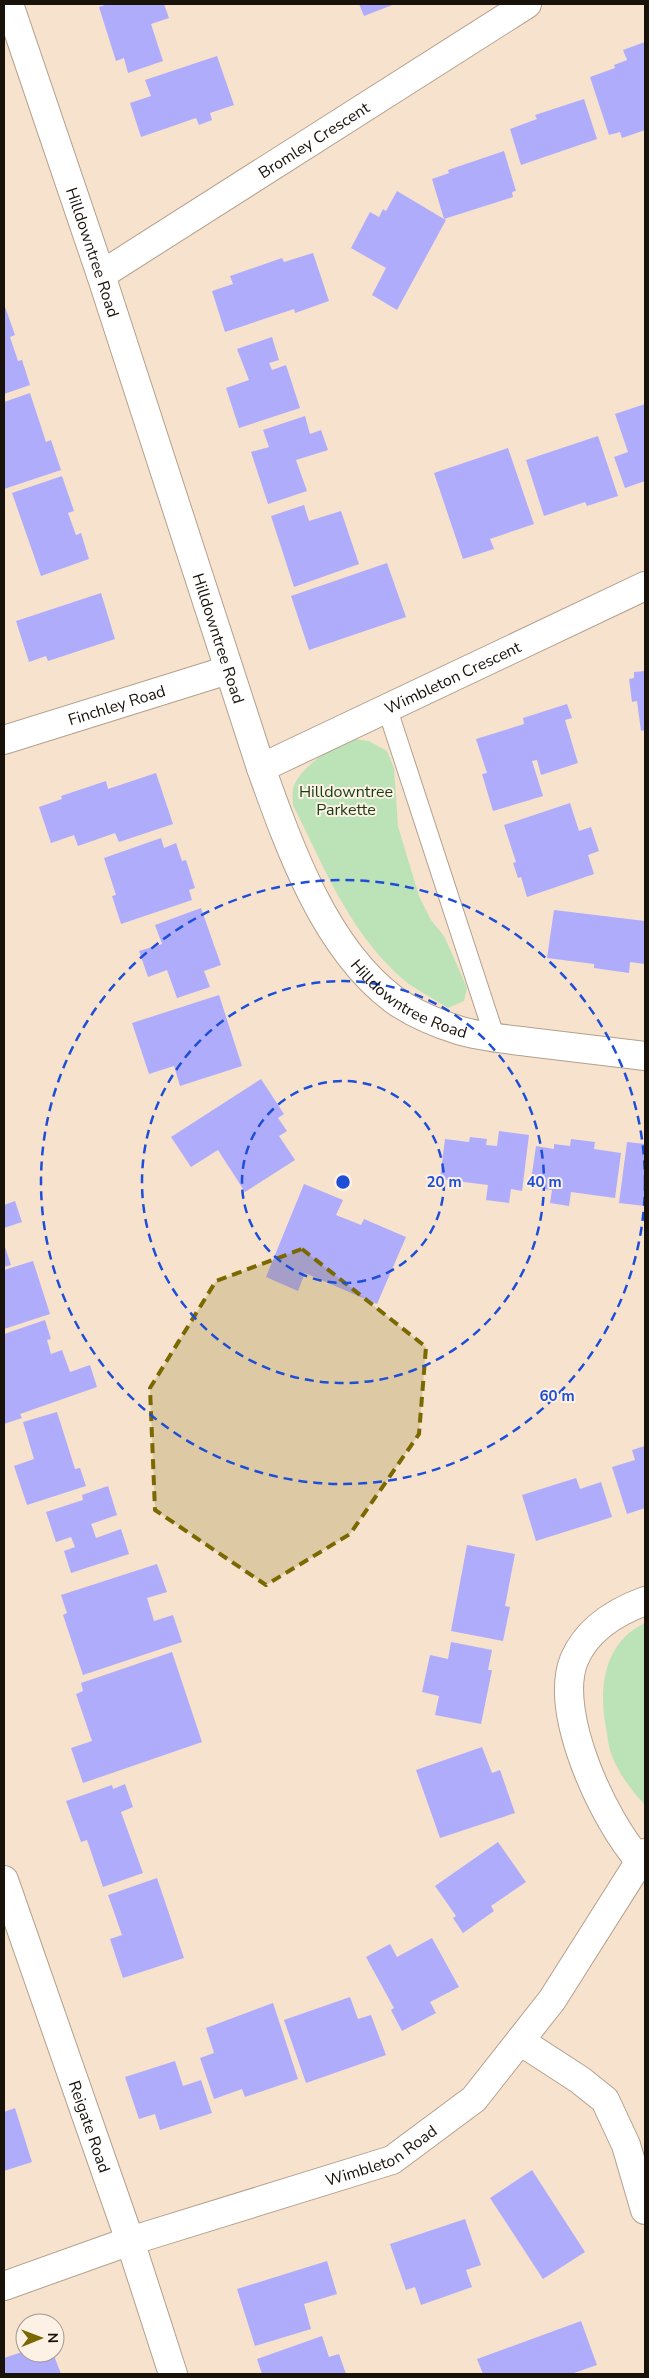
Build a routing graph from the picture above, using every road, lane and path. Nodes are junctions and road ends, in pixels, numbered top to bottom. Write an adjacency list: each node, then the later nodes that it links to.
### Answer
1 (9, 4): 3 (street, Hilldowntree Road)
2 (527, 4): 3 (street, Bromley Crescent)
3 (101, 275): 5 (street, Hilldowntree Road)
4 (645, 586): 6 (street, Wimbleton Crescent)
5 (228, 670): 7 (street, Finchley Road); 8 (street, Hilldowntree Road)
6 (387, 708): 8 (street, Wimbleton Crescent); 9 (lane)
7 (4, 740)
8 (261, 768): 9 (street, Hilldowntree Road)
9 (495, 1038): 10 (street, Hilldowntree Road)
10 (645, 1056)
11 (645, 1601): 12 (street, Wimbleton Road)
12 (643, 1857): 14 (street, Wimbleton Road)
13 (4, 1880): 16 (street, Reigate Road)
14 (520, 2041): 15 (street); 16 (street, Wimbleton Road)
15 (645, 2210)
16 (130, 2241): 17 (street, Wimbleton Road); 18 (street, Reigate Road)
17 (4, 2286)
18 (173, 2374)

